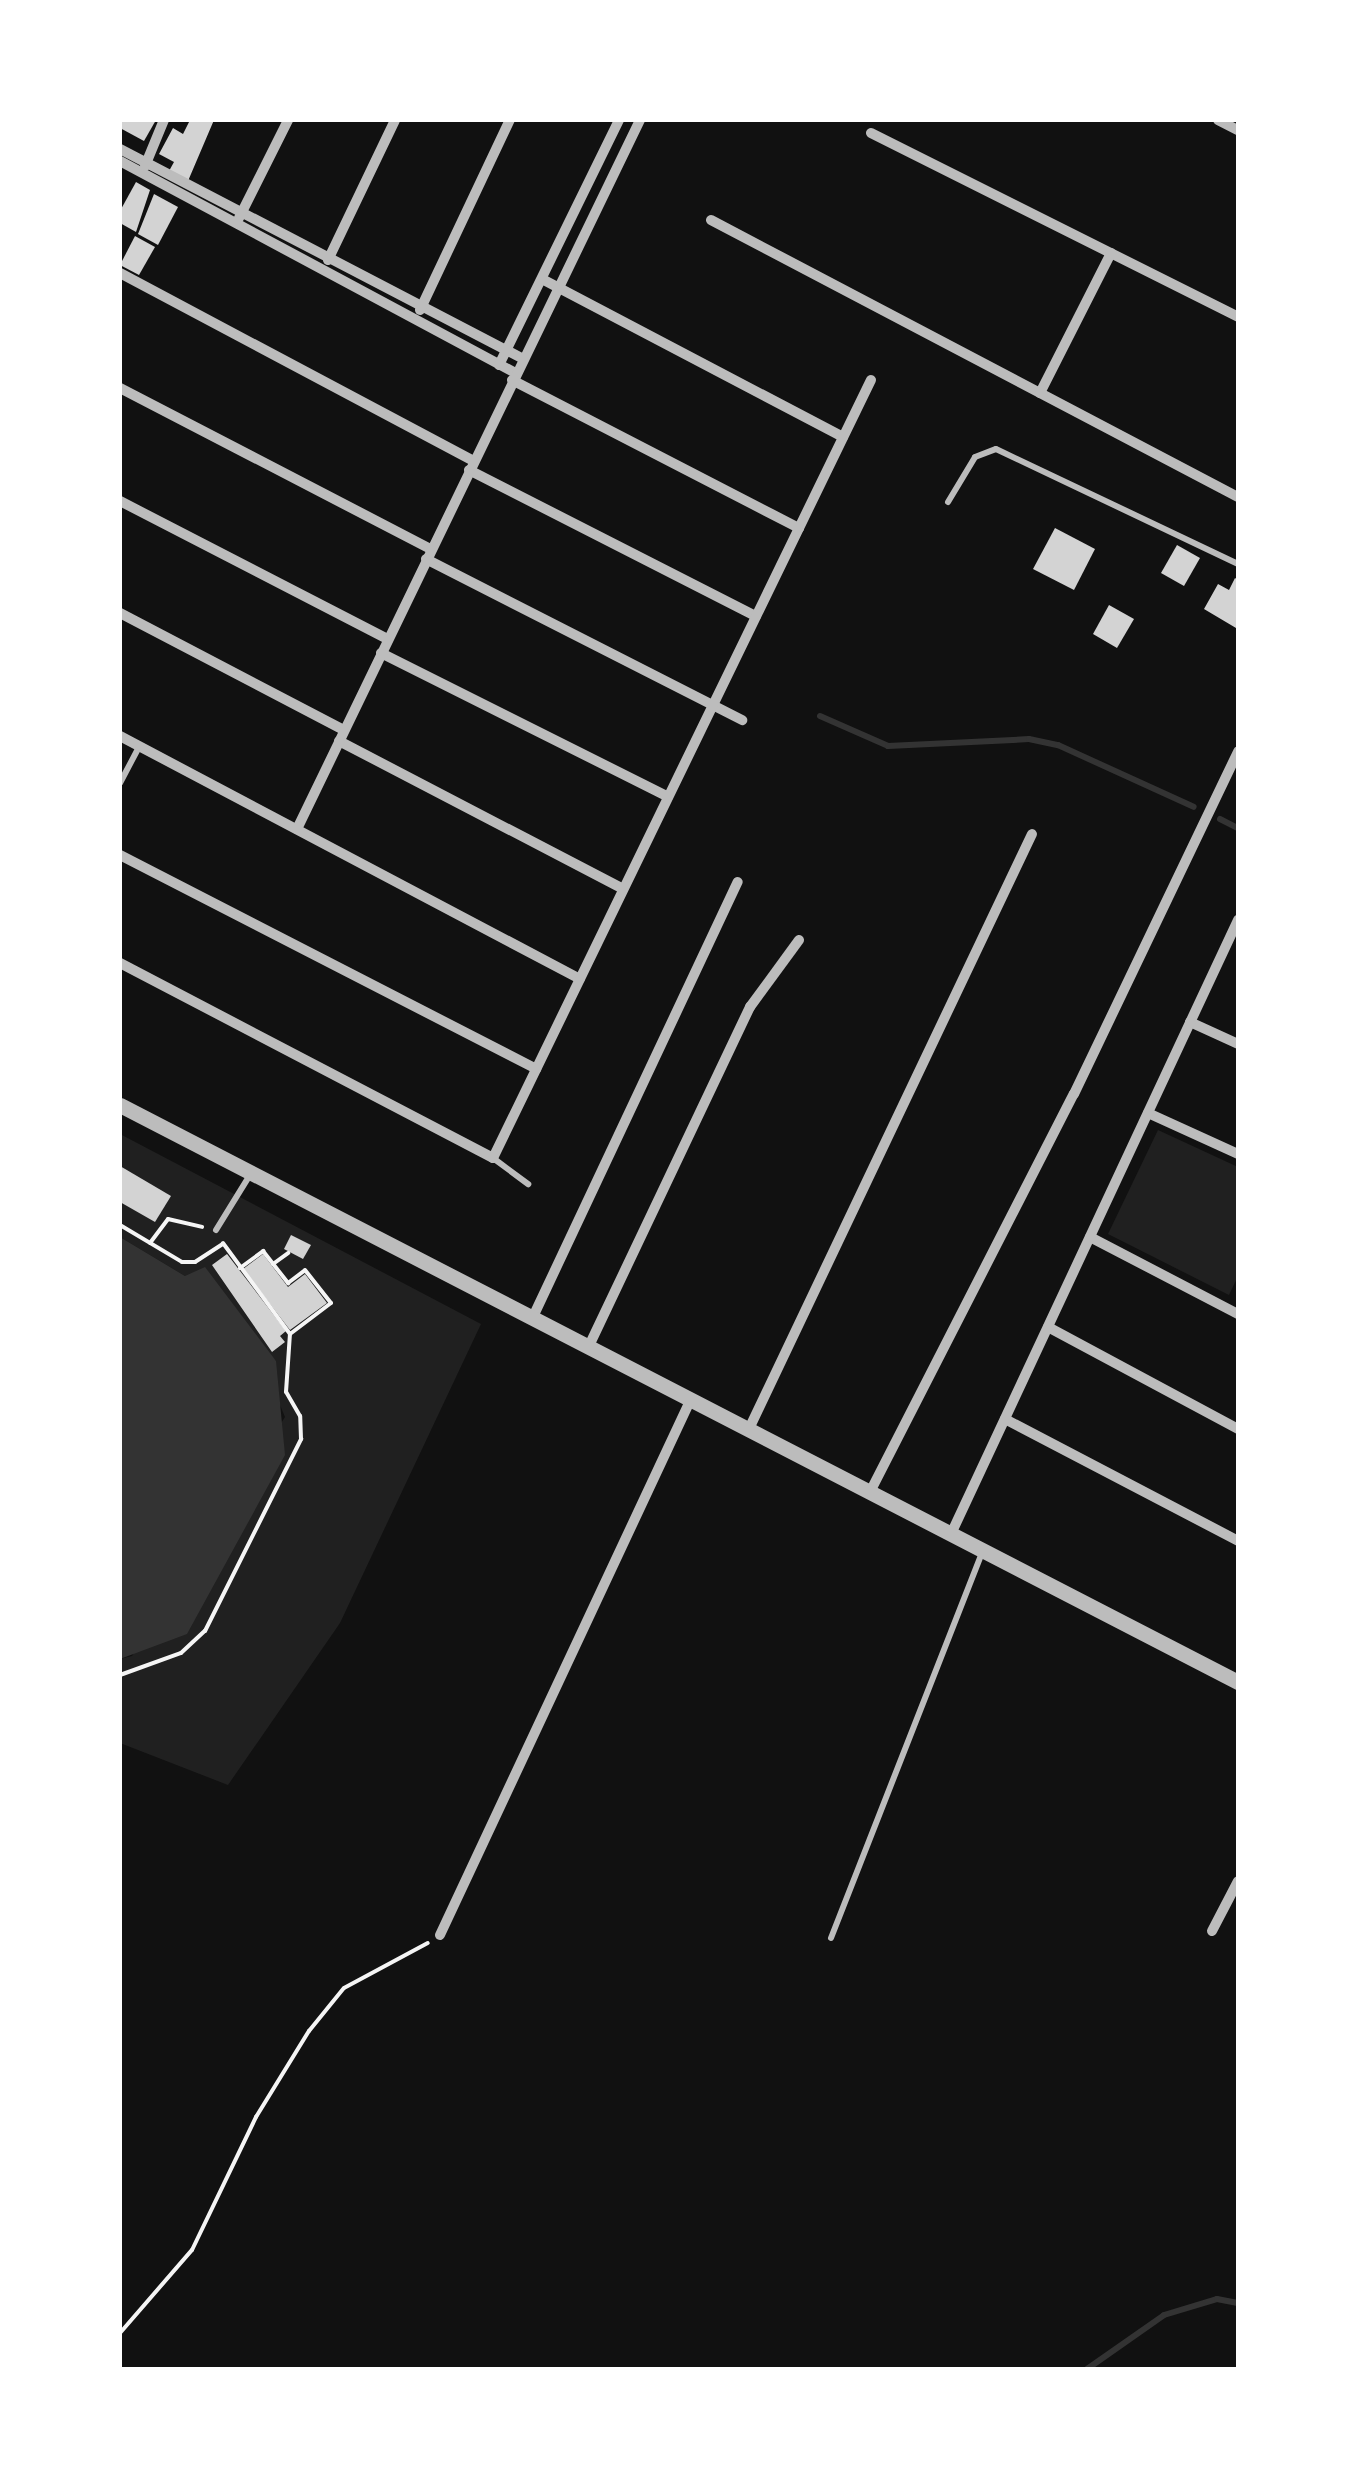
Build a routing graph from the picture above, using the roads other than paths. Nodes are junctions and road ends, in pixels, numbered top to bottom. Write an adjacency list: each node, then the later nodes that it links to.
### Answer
1 (164, 120): 12 (street)
2 (288, 120): 14 (street)
3 (396, 120): 17 (street)
4 (510, 120): 22 (street)
5 (618, 120): 20 (street)
6 (640, 120): 21 (street)
7 (1218, 120): 8 (street)
8 (1238, 130)
9 (870, 134): 16 (street)
10 (120, 150): 12 (street)
11 (120, 161): 13 (street)
12 (143, 162): 13 (street); 14 (street)
13 (149, 176): 14 (street)
14 (239, 218): 17 (street); 18 (street)
15 (711, 220): 31 (street)
16 (1110, 253): 23 (street); 31 (street)
17 (329, 258): 18 (street); 22 (street)
18 (324, 270): 24 (street)
19 (120, 274): 33 (street)
20 (542, 279): 21 (street); 25 (street)
21 (558, 287): 26 (street); 32 (street)
22 (422, 306): 24 (street); 25 (street)
23 (1238, 317)
24 (416, 320): 27 (street)
25 (506, 350): 26 (street); 27 (street)
26 (522, 358): 28 (street)
27 (499, 365): 28 (street)
28 (513, 376): 33 (street); 37 (street)
29 (871, 380): 32 (street)
30 (120, 388): 38 (street)
31 (1040, 393): 34 (street)
32 (843, 437): 37 (street)
33 (471, 465): 38 (street); 41 (street)
34 (1238, 497)
35 (120, 501): 42 (street)
36 (948, 502): 39 (lane)
37 (799, 528): 41 (street)
38 (428, 554): 42 (street); 44 (street)
39 (1238, 564)
40 (120, 613): 46 (street)
41 (756, 616): 44 (street)
42 (388, 640): 43 (street)
43 (381, 653): 46 (street); 51 (street)
44 (713, 705): 45 (street); 51 (street)
45 (742, 720)
46 (342, 735): 52 (street); 56 (street)
47 (120, 736): 48 (street)
48 (139, 746): 50 (lane); 52 (street)
49 (1238, 751): 81 (street)
50 (120, 783)
51 (668, 797): 56 (street)
52 (297, 829): 61 (street)
53 (1032, 834): 80 (street)
54 (120, 855): 64 (street)
55 (738, 882): 74 (street)
56 (623, 890): 61 (street)
57 (1238, 920): 58 (street)
58 (1235, 936): 62 (street)
59 (800, 940): 76 (street)
60 (120, 963): 68 (street)
61 (580, 979): 64 (street)
62 (1190, 1022): 63 (street); 66 (street)
63 (1238, 1044)
64 (536, 1069): 68 (street)
65 (120, 1105): 69 (street)
66 (1148, 1113): 67 (street); 72 (street)
67 (1238, 1154)
68 (492, 1158): 70 (lane)
69 (250, 1174): 71 (lane); 74 (street)
70 (528, 1184)
71 (216, 1230)
72 (1090, 1237): 73 (street); 75 (street)
73 (1236, 1309)
74 (532, 1319): 76 (street)
75 (1048, 1327): 78 (street); 79 (street)
76 (588, 1348): 77 (street)
77 (690, 1401): 80 (street); 88 (street)
78 (1005, 1418): 82 (street); 83 (street)
79 (1238, 1430)
80 (748, 1431): 81 (street)
81 (870, 1492): 82 (street)
82 (951, 1534): 84 (street)
83 (1238, 1541)
84 (982, 1551): 85 (street); 89 (lane)
85 (1238, 1682)
86 (1238, 1882): 87 (street)
87 (1212, 1931)
88 (440, 1934)
89 (831, 1938)

